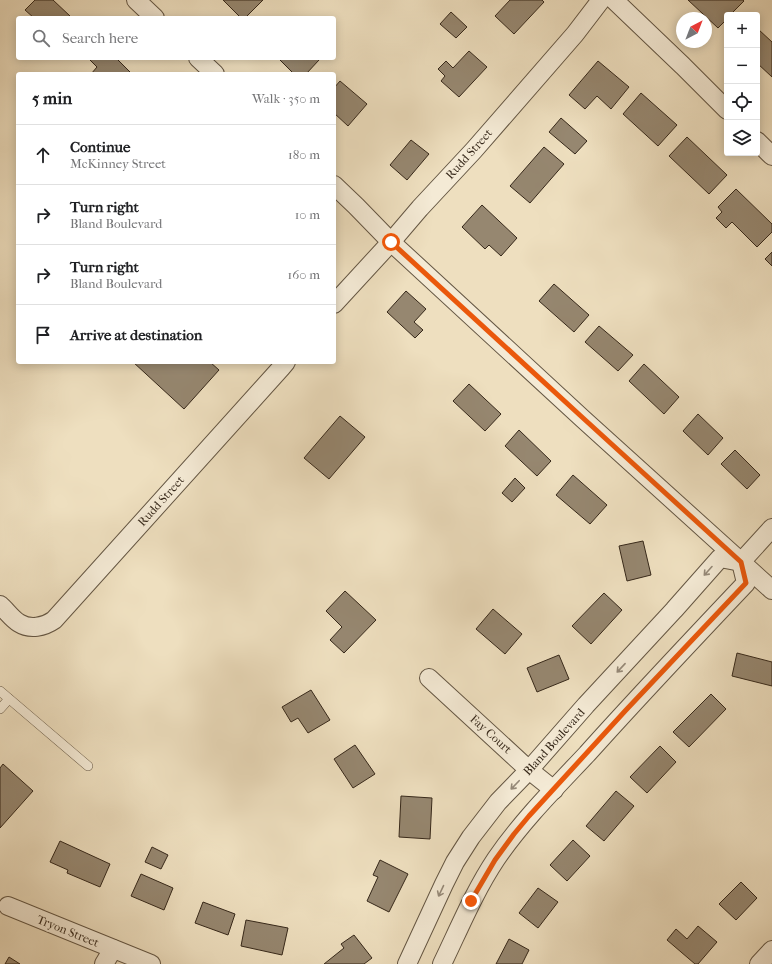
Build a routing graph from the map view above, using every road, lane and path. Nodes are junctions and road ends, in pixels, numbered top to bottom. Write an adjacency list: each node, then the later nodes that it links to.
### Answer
1 (136, 0): 4 (street)
2 (601, 0): 11 (street, Rudd Street)
3 (614, 0): 7 (street)
4 (153, 16)
5 (200, 60): 6 (street)
6 (213, 72)
7 (724, 107)
8 (760, 144): 9 (street)
9 (772, 156)
10 (336, 187): 11 (street)
11 (391, 242): 12 (street, Rudd Street); 15 (street)
12 (336, 302)
13 (284, 364): 17 (street, Rudd Street)
14 (772, 528): 15 (street)
15 (741, 562): 16 (street); 23 (street, Bland Boulevard, one-way to 23); 24 (street)
16 (772, 590)
17 (0, 605)
18 (429, 678): 23 (street, Fay Court)
19 (0, 691): 20 (lane)
20 (9, 699): 21 (lane); 22 (lane)
21 (0, 709)
22 (88, 766)
23 (529, 770): 24 (street, Fay Court); 29 (street, Bland Boulevard, one-way to 29)
24 (554, 790): 30 (street)
25 (8, 906): 27 (street, Tryon Street)
26 (772, 950): 31 (street)
27 (108, 956): 28 (street, Tryon Street)
28 (151, 964)
29 (407, 964)
30 (442, 964)
31 (759, 964)

